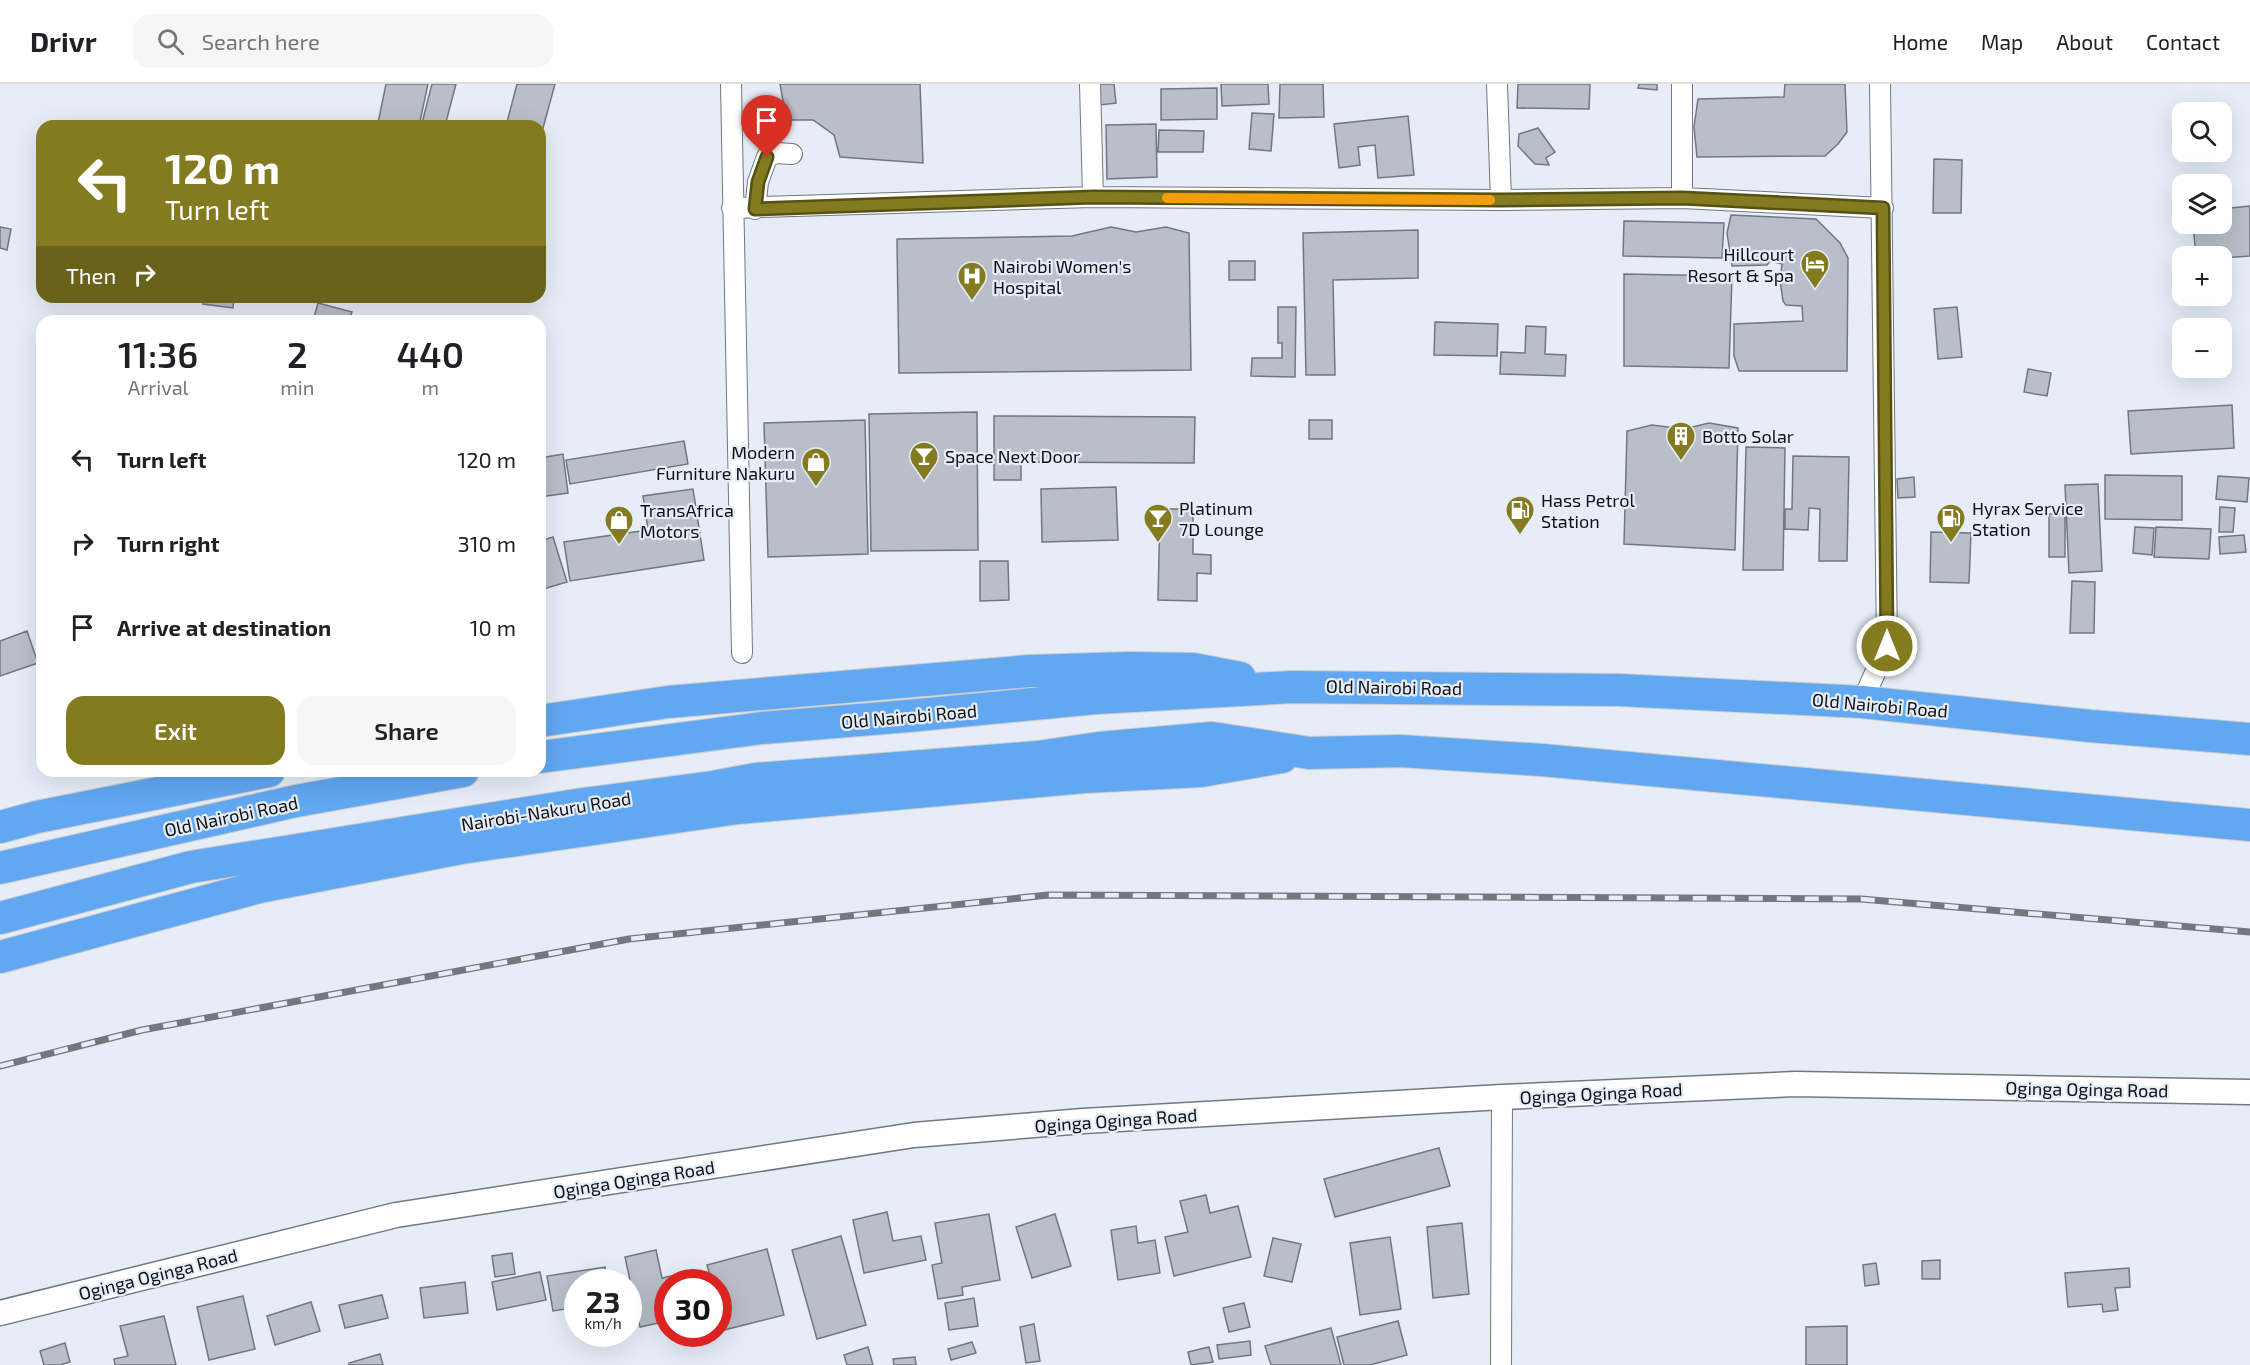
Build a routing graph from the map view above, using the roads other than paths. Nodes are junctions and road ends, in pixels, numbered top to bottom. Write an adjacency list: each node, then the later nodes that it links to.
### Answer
1 (731, 84): 10 (street)
2 (1090, 84): 7 (street)
3 (1497, 84): 9 (street)
4 (1682, 84): 8 (street)
5 (1880, 84): 11 (street)
6 (792, 154): 12 (street)
7 (1093, 197): 9 (street); 12 (street)
8 (1682, 198): 9 (street); 11 (street)
9 (1501, 200)
10 (732, 208): 12 (street); 13 (street)
11 (1883, 208): 15 (street)
12 (755, 209)
13 (742, 653)
14 (1292, 687): 15 (highway, Old Nairobi Road); 16 (highway); 19 (highway, Old Nairobi Road)
15 (1862, 702): 17 (highway, Old Nairobi Road)
16 (546, 720)
17 (2250, 739)
18 (1309, 753): 22 (highway); 25 (highway, Nairobi-Nakuru Road); 26 (highway)
19 (546, 756)
20 (239, 777): 23 (highway)
21 (430, 777): 24 (highway, Old Nairobi Road)
22 (2250, 825)
23 (0, 827)
24 (0, 868)
25 (0, 918)
26 (0, 957)
27 (2250, 1092): 28 (street, Oginga Oginga Road)
28 (1502, 1097): 29 (street, Oginga Oginga Road); 30 (street)
29 (0, 1313)
30 (1502, 1365)

